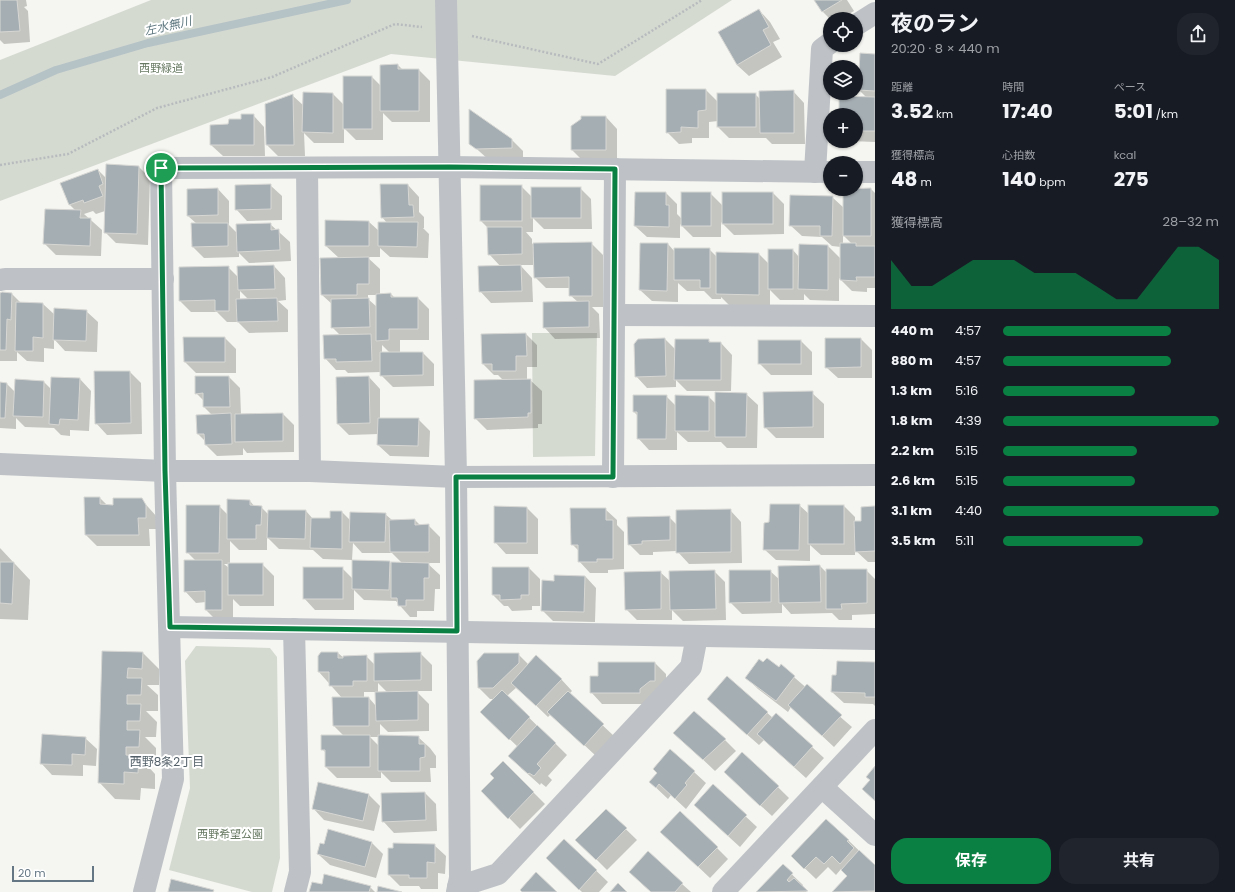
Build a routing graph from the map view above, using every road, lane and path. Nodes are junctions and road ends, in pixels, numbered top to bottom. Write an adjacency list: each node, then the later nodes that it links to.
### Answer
1 (446, 0): 7 (street)
2 (702, 0): 7 (path)
3 (875, 13): 4 (street)
4 (863, 21)
5 (863, 27): 6 (street)
6 (875, 28)
7 (447, 30): 9 (path); 10 (street)
8 (823, 48): 13 (street)
9 (0, 165)
10 (450, 167): 11 (street); 12 (street); 24 (street)
11 (307, 168): 16 (street); 22 (street)
12 (615, 169): 13 (street); 18 (street)
13 (823, 172)
14 (863, 172): 15 (street)
15 (875, 172)
16 (163, 278): 17 (street); 21 (street)
17 (0, 280)
18 (614, 314): 19 (street); 25 (street)
19 (875, 316)
20 (0, 464): 21 (street)
21 (165, 471): 22 (street); 26 (street)
22 (310, 471): 24 (street)
23 (875, 475): 25 (street)
24 (456, 477): 25 (street); 28 (street)
25 (613, 477)
26 (170, 627): 27 (street); 35 (street)
27 (294, 629): 28 (street); 36 (street)
28 (457, 631): 29 (street); 34 (street)
29 (697, 636): 30 (street); 34 (street)
30 (875, 639)
31 (875, 730): 32 (street)
32 (822, 787): 33 (street); 37 (street)
33 (875, 835)
34 (457, 889)
35 (144, 892)
36 (295, 892)
37 (723, 892)

